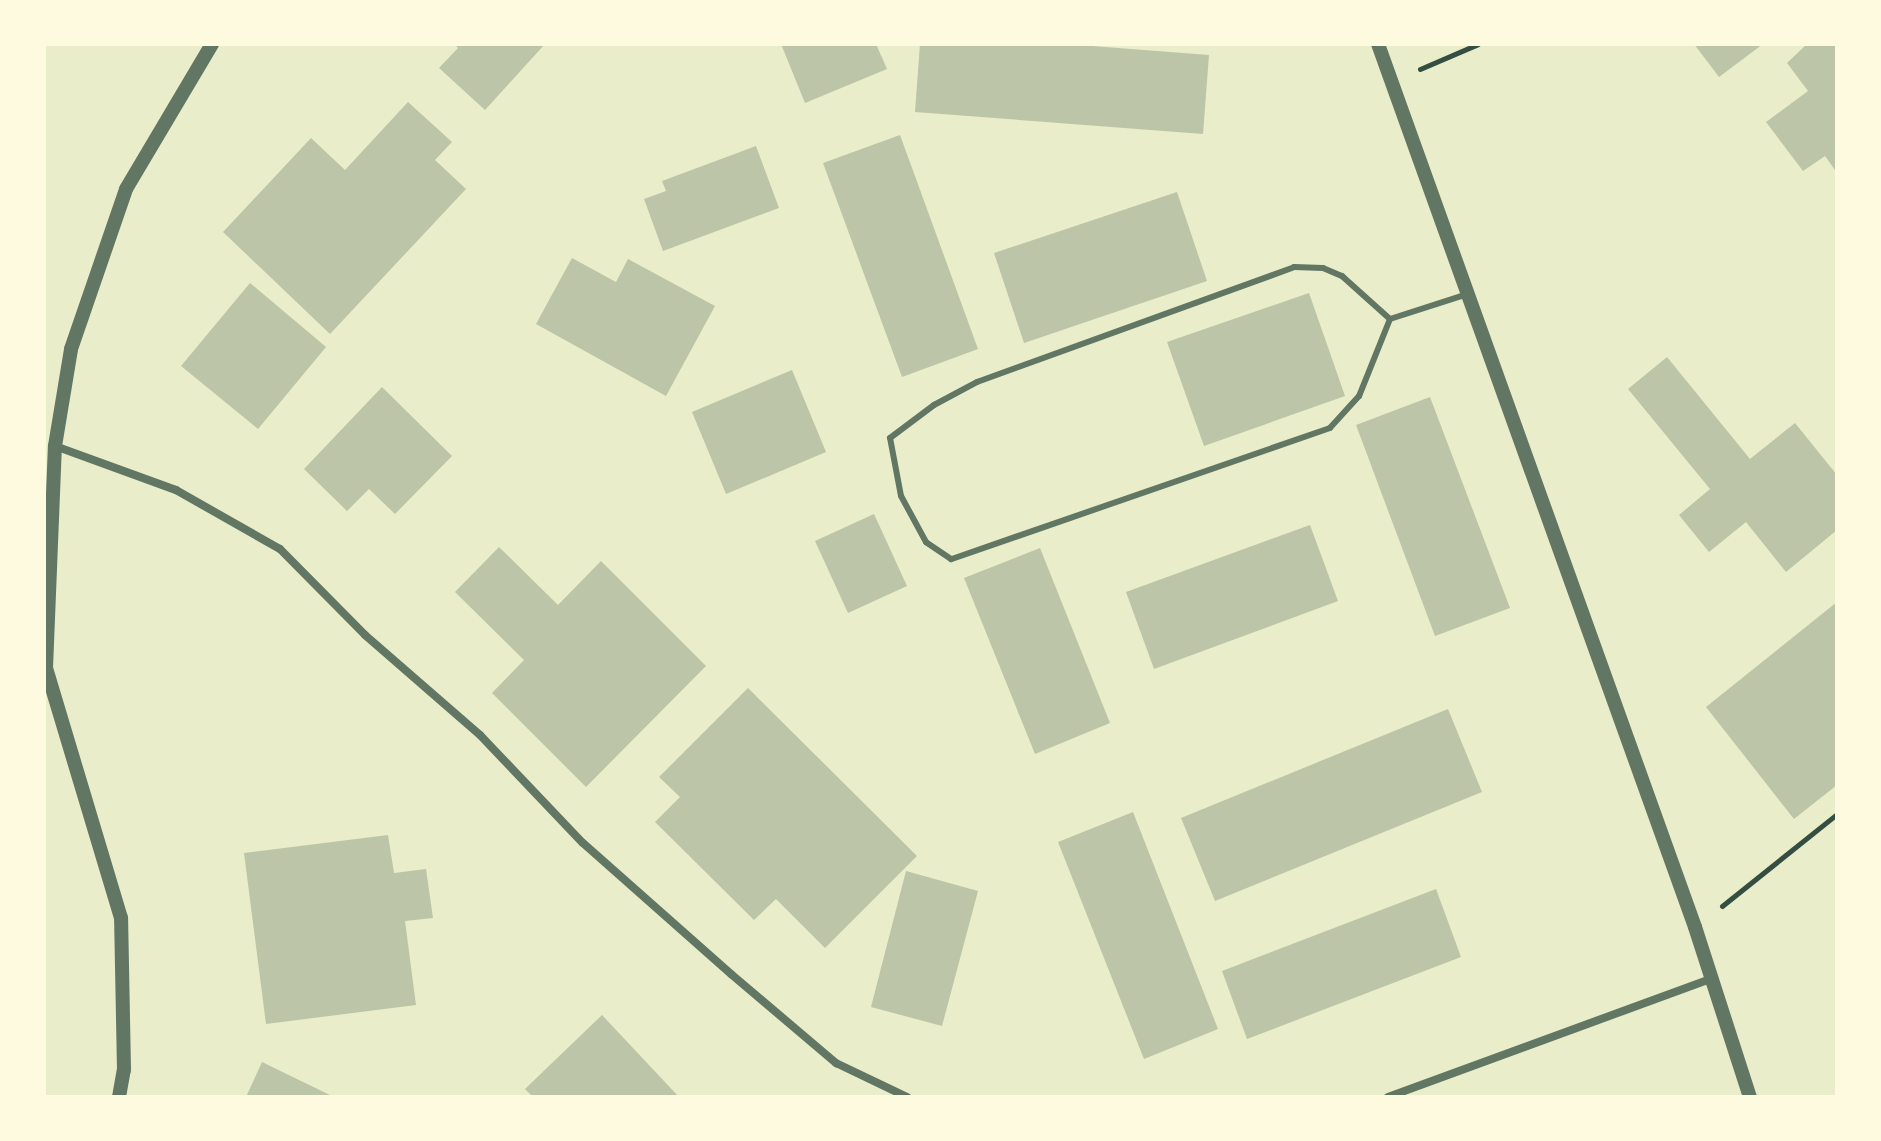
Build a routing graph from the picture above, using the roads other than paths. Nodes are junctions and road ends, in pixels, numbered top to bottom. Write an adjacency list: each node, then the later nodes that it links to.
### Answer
1 (212, 44): 5 (street)
2 (1378, 44): 3 (street)
3 (1468, 294): 4 (lane); 6 (street)
4 (1390, 319): 4 (lane)
5 (55, 446): 7 (street); 8 (street)
6 (1711, 979): 9 (street); 10 (street)
7 (119, 1097)
8 (907, 1097)
9 (1388, 1097)
10 (1750, 1097)

